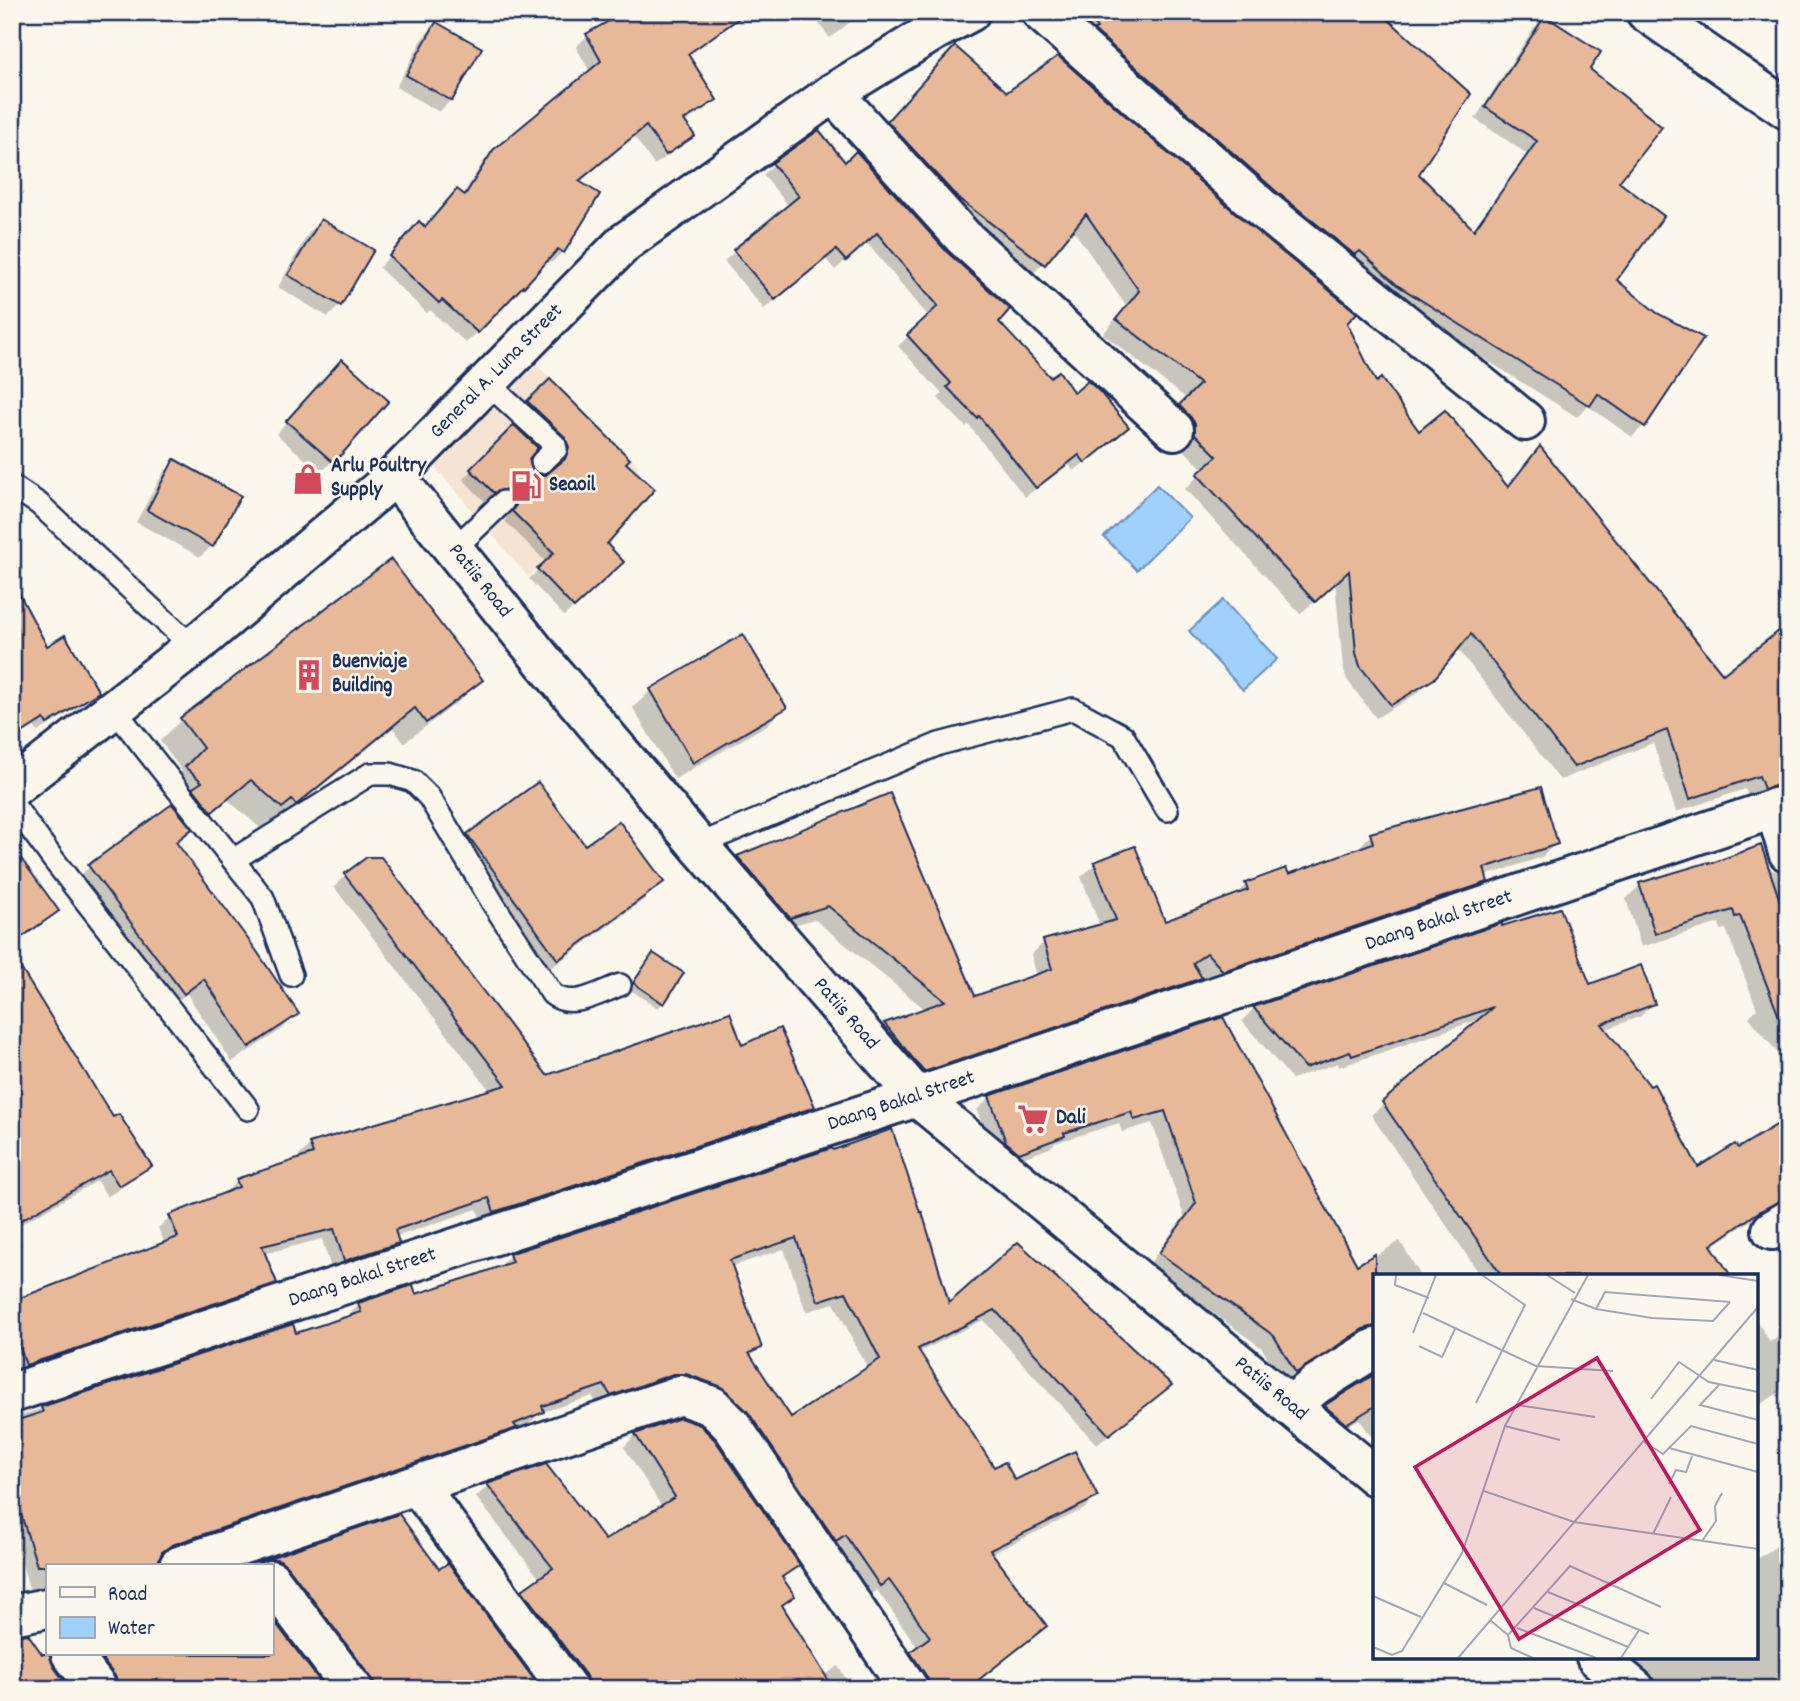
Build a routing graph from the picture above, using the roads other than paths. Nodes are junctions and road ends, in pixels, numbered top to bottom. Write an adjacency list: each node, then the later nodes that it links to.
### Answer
1 (970, 12): 4 (street, General A. Luna Street)
2 (1041, 12): 7 (street)
3 (1646, 12): 5 (street)
4 (833, 93): 6 (street, General A. Luna Street); 8 (street)
5 (1788, 110)
6 (488, 384): 9 (lane); 10 (street, General A. Luna Street)
7 (1525, 421)
8 (1174, 430)
9 (542, 462)
10 (395, 476): 13 (street, Patiis Road); 14 (street, General A. Luna Street)
11 (12, 486): 14 (lane)
12 (503, 502): 13 (lane)
13 (454, 549): 20 (street, Patiis Road)
14 (192, 647): 15 (street, General A. Luna Street)
15 (114, 709): 16 (street, General A. Luna Street); 22 (lane)
16 (12, 788)
17 (12, 803): 26 (lane)
18 (1781, 806): 21 (street); 25 (street, Daang Bakal Street)
19 (1167, 810): 20 (lane)
20 (698, 845): 25 (street, Patiis Road)
21 (1788, 852)
22 (233, 860): 23 (lane); 24 (lane)
23 (291, 975)
24 (620, 985)
25 (918, 1097): 28 (street, Daang Bakal Street); 29 (street, Patiis Road)
26 (248, 1109)
27 (1373, 1349): 29 (street)
28 (12, 1393)
29 (1290, 1406): 30 (street, Patiis Road)
30 (1373, 1474)
31 (418, 1486): 32 (street); 39 (street); 40 (street)
32 (253, 1556): 33 (street)
33 (194, 1564)
34 (273, 1583): 38 (street)
35 (73, 1656): 37 (street)
36 (1598, 1659): 41 (street)
37 (98, 1689)
38 (353, 1689)
39 (568, 1689)
40 (909, 1689)
41 (1635, 1689)

